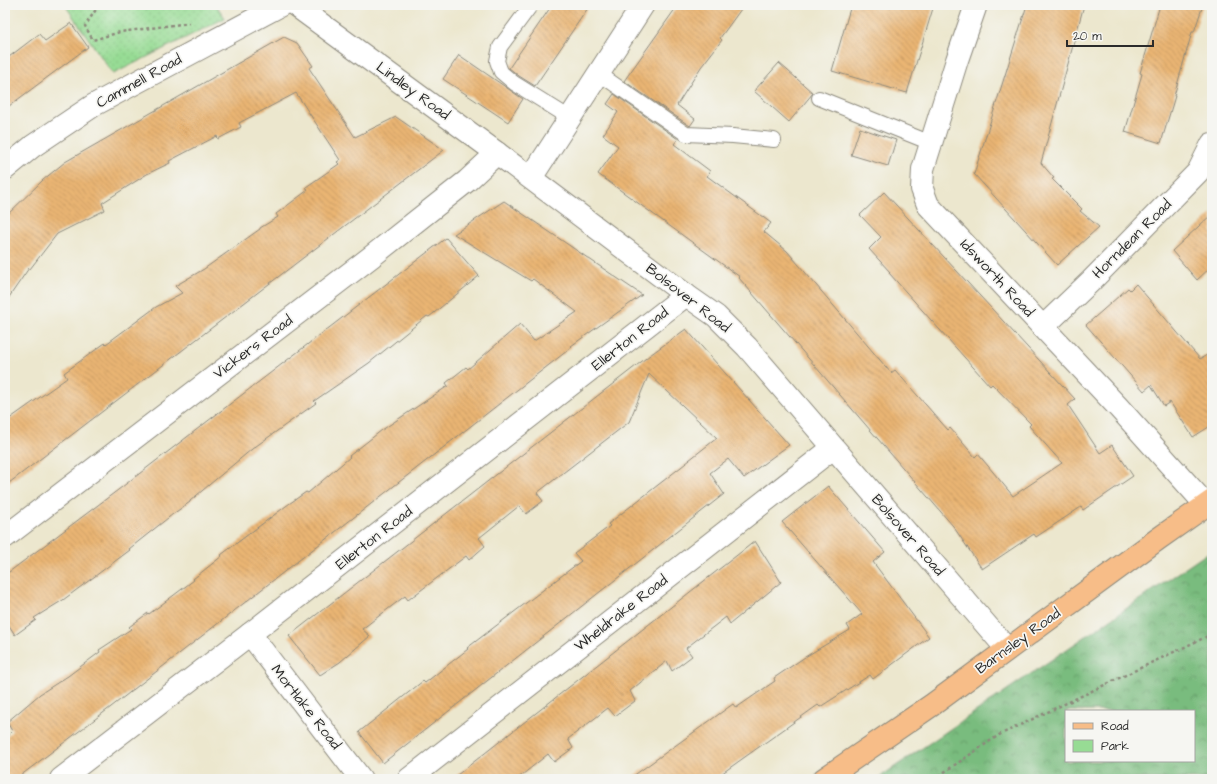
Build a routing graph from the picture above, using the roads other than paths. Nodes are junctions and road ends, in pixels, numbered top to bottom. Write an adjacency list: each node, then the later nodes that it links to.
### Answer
1 (281, 5): 13 (street, Cammell Road)
2 (295, 5): 12 (street, Lindley Road)
3 (531, 5): 8 (lane)
4 (643, 5): 6 (street)
5 (976, 5): 10 (street, Idsworth Road)
6 (598, 73): 8 (street); 9 (lane)
7 (819, 98): 10 (lane)
8 (570, 118): 14 (street)
9 (774, 140)
10 (931, 143): 16 (street, Idsworth Road)
11 (1212, 144): 16 (street, Horndean Road)
12 (498, 153): 14 (street, Lindley Road); 19 (street, Vickers Road)
13 (5, 170)
14 (531, 178): 15 (street, Bolsover Road)
15 (686, 295): 17 (street, Bolsover Road); 20 (street, Ellerton Road)
16 (1043, 327): 18 (street, Idsworth Road)
17 (832, 448): 21 (street, Bolsover Road); 24 (street, Wheldrake Road)
18 (1209, 504): 21 (main road, Barnsley Road)
19 (5, 537)
20 (250, 634): 22 (street, Ellerton Road); 23 (street, Mortlake Road)
21 (1007, 649): 25 (main road, Barnsley Road)
22 (61, 779)
23 (361, 779)
24 (409, 779)
25 (824, 779)

